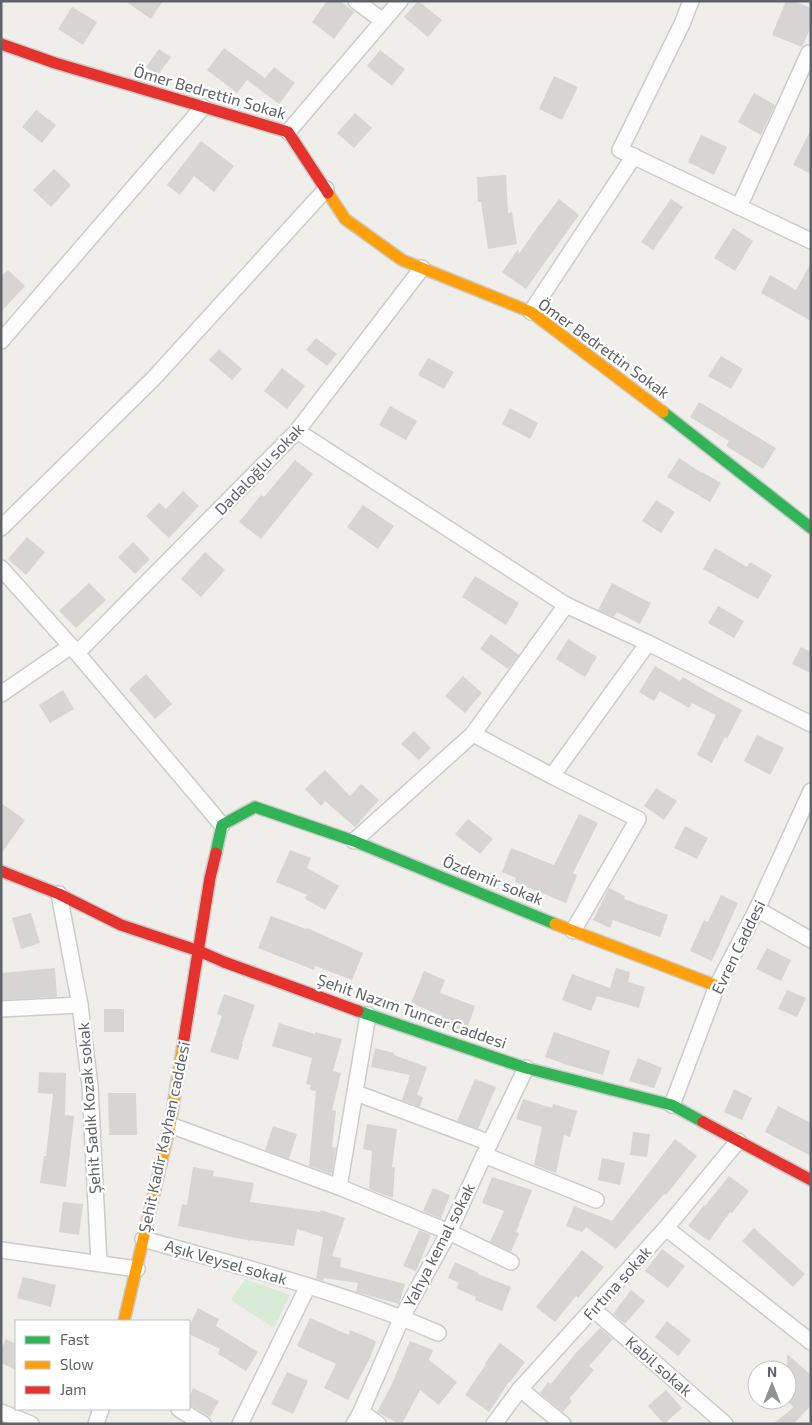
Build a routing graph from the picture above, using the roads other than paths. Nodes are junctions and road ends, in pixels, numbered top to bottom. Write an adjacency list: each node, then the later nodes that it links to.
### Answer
1 (356, 1): 4 (street)
2 (400, 1): 4 (street)
3 (691, 1): 9 (street)
4 (383, 21): 8 (street)
5 (1, 44): 7 (street, Ömer Bedrettin Sokak)
6 (811, 54): 11 (street)
7 (203, 107): 8 (street, Ömer Bedrettin Sokak); 15 (street)
8 (288, 132): 10 (street, Ömer Bedrettin Sokak)
9 (634, 156): 11 (street); 14 (street)
10 (326, 189): 13 (street, Ömer Bedrettin Sokak); 17 (street)
11 (739, 207): 12 (street)
12 (811, 241)
13 (422, 268): 14 (street, Ömer Bedrettin Sokak); 16 (street, Dadaloğlu sokak)
14 (531, 312): 18 (street, Ömer Bedrettin Sokak)
15 (1, 341)
16 (298, 431): 20 (street); 22 (street, Dadaloğlu sokak)
17 (1, 528)
18 (811, 528)
19 (1, 568): 22 (street)
20 (566, 605): 21 (street); 25 (street)
21 (648, 643): 24 (street); 26 (street)
22 (74, 649): 23 (street, Dadaloğlu sokak); 28 (street)
23 (1, 694)
24 (811, 724)
25 (473, 734): 26 (street); 29 (street)
26 (552, 776): 33 (street)
27 (809, 800): 32 (street, Evren Caddesi)
28 (222, 824): 29 (street, Özdemir sokak); 35 (street, Şehit Kadir Kayhan caddesi)
29 (354, 841): 33 (street, Özdemir sokak)
30 (1, 871): 31 (street, Şehit Nazım Tuncer Caddesi)
31 (59, 894): 35 (street, Şehit Nazım Tuncer Caddesi); 37 (street, Şehit Sadık Kozak sokak)
32 (757, 909): 34 (street); 36 (street, Evren Caddesi)
33 (572, 930): 36 (street, Özdemir sokak)
34 (811, 940)
35 (199, 951): 39 (street, Şehit Nazım Tuncer Caddesi); 43 (street, Şehit Kadir Kayhan caddesi)
36 (717, 986): 42 (street, Evren Caddesi)
37 (80, 1004): 38 (street); 54 (street, Şehit Sadık Kozak sokak)
38 (1, 1009)
39 (368, 1015): 40 (street, Şehit Nazım Tuncer Caddesi); 41 (street)
40 (526, 1068): 42 (street, Şehit Nazım Tuncer Caddesi); 45 (street, Yahya kemal sokak)
41 (356, 1093): 45 (street); 47 (street)
42 (672, 1105): 44 (street, Şehit Nazım Tuncer Caddesi)
43 (170, 1125): 47 (street); 51 (street, Şehit Kadir Kayhan caddesi)
44 (738, 1141): 46 (street, Şehit Nazım Tuncer Caddesi); 49 (street, Fırtına sokak)
45 (487, 1149): 48 (street); 50 (street, Yahya kemal sokak)
46 (811, 1179)
47 (339, 1187): 50 (street)
48 (596, 1200)
49 (666, 1228): 57 (street, Fırtına sokak); 61 (street)
50 (449, 1232): 53 (street); 58 (street, Yahya kemal sokak)
51 (144, 1239): 55 (street, Şehit Kadir Kayhan caddesi); 56 (street, Aşık Veysel sokak)
52 (1, 1250): 54 (street)
53 (511, 1262)
54 (99, 1264): 55 (street)
55 (136, 1268): 59 (street, Şehit Kadir Kayhan caddesi)
56 (308, 1286): 58 (street, Aşık Veysel sokak); 70 (street)
57 (593, 1309): 62 (street, Fırtına sokak); 74 (street, Kabil sokak)
58 (402, 1317): 60 (street, Aşık Veysel sokak); 66 (street, Yahya kemal sokak)
59 (124, 1320)
60 (438, 1334)
61 (811, 1342)
62 (520, 1389): 72 (street, Fırtına sokak); 73 (street)
63 (101, 1410): 68 (street)
64 (181, 1410): 69 (street)
65 (1, 1412): 67 (street)
66 (357, 1418): 71 (street)
67 (31, 1424)
68 (96, 1424)
69 (203, 1424)
70 (240, 1424)
71 (378, 1424)
72 (494, 1424)
73 (563, 1424)
74 (725, 1424)

